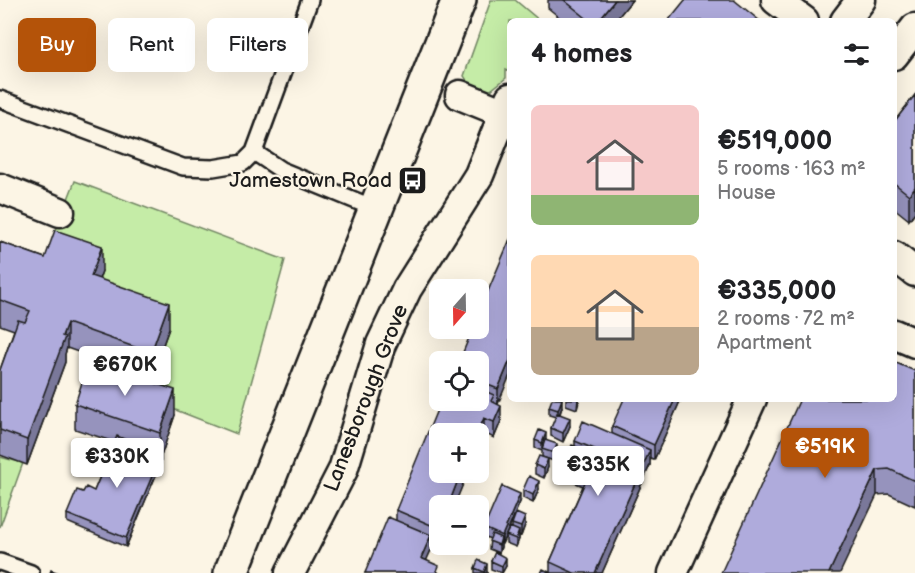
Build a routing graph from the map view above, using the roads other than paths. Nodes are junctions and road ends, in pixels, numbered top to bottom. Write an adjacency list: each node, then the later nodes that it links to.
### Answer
1 (310, 0): 12 (lane)
2 (459, 0): 14 (street)
3 (776, 0): 5 (street)
4 (861, 0): 6 (street)
5 (800, 18)
6 (847, 18)
7 (915, 28): 8 (street)
8 (897, 51)
9 (460, 95): 11 (street)
10 (0, 99): 12 (lane)
11 (507, 105): 24 (street, Lanesborough Grove)
12 (254, 152): 14 (lane)
13 (0, 188): 15 (street)
14 (376, 209): 23 (street)
15 (60, 212)
16 (897, 258): 17 (street)
17 (915, 272)
18 (897, 334): 19 (street)
19 (915, 343)
20 (751, 402): 25 (street)
21 (0, 562): 22 (lane)
22 (31, 573)
23 (231, 573)
24 (290, 573)
25 (673, 573)

